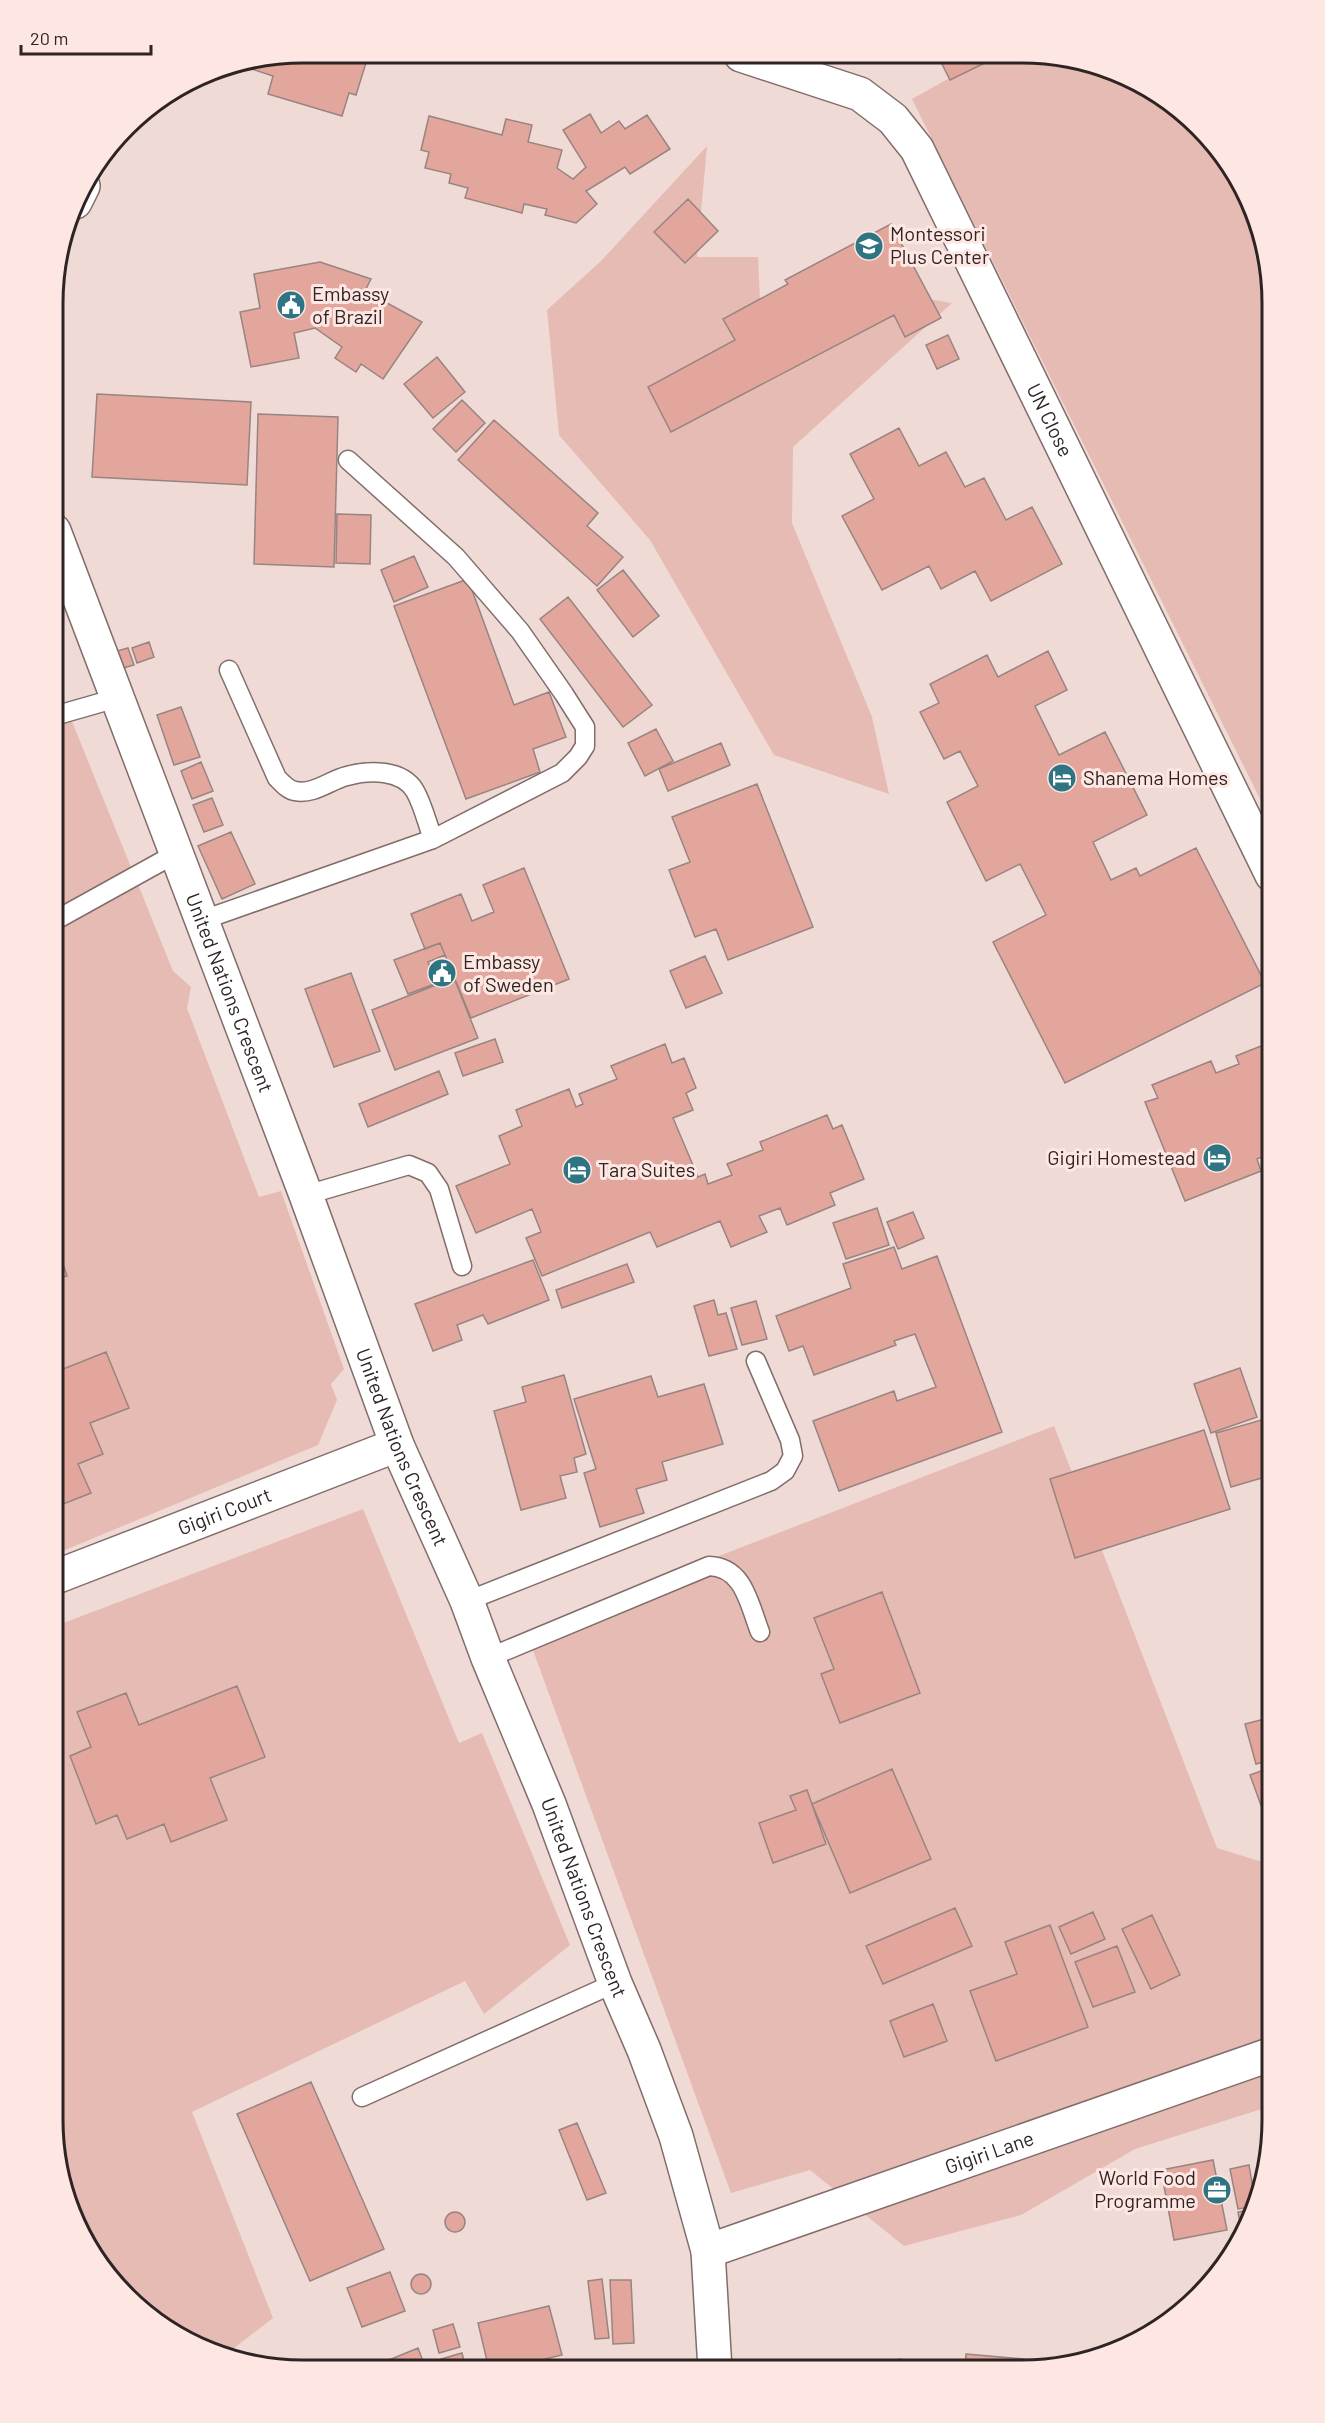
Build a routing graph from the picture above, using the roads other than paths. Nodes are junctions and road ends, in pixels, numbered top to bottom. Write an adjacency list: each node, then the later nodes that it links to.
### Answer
1 (765, 63): 9 (street, UN Close)
2 (348, 460): 7 (lane)
3 (63, 555): 5 (street, United Nations Crescent)
4 (229, 670): 7 (lane)
5 (117, 698): 6 (lane); 8 (street, United Nations Crescent)
6 (63, 713)
7 (433, 838): 11 (lane)
8 (175, 854): 10 (lane); 11 (street, United Nations Crescent)
9 (1262, 855)
10 (63, 916)
11 (201, 921): 12 (street, United Nations Crescent)
12 (306, 1196): 13 (lane); 15 (street, United Nations Crescent)
13 (462, 1266)
14 (756, 1361): 17 (lane)
15 (397, 1445): 16 (street, Gigiri Court); 17 (street, United Nations Crescent)
16 (63, 1574)
17 (467, 1601): 19 (street, United Nations Crescent)
18 (760, 1632): 19 (lane)
19 (488, 1658): 20 (street, United Nations Crescent)
20 (615, 1983): 22 (lane); 23 (street, United Nations Crescent)
21 (1262, 2058): 23 (street, Gigiri Lane)
22 (362, 2097)
23 (708, 2251): 24 (street, United Nations Crescent)
24 (714, 2360)

